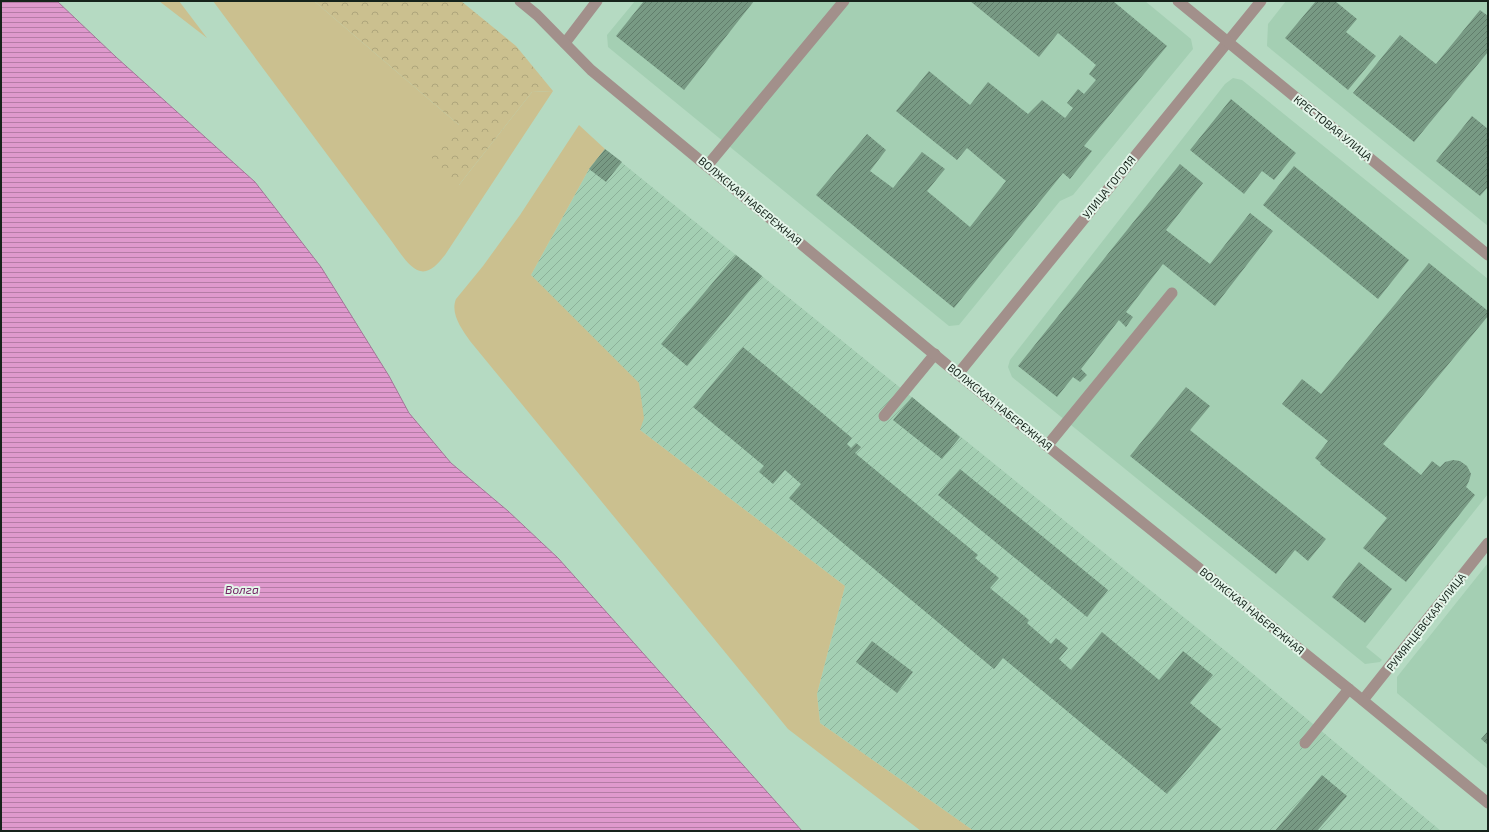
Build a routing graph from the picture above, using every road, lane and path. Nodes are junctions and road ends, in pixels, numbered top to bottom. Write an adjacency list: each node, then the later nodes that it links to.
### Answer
1 (520, 1): 7 (street, ВОЛЖСКАЯ НАБЕРЕЖНАЯ)
2 (597, 1): 7 (street)
3 (844, 1): 8 (street)
4 (1178, 1): 6 (street, КРЕСТОВАЯ УЛИЦА)
5 (1261, 1): 6 (street, УЛИЦА ГОГОЛЯ)
6 (1228, 42): 9 (street, КРЕСТОВАЯ УЛИЦА); 12 (street, УЛИЦА ГОГОЛЯ)
7 (565, 43): 8 (street, ВОЛЖСКАЯ НАБЕРЕЖНАЯ)
8 (707, 166): 11 (street, ВОЛЖСКАЯ НАБЕРЕЖНАЯ)
9 (1488, 255)
10 (1172, 293): 14 (street)
11 (935, 354): 12 (street, ВОЛЖСКАЯ НАБЕРЕЖНАЯ); 13 (street)
12 (958, 374): 14 (street, ВОЛЖСКАЯ НАБЕРЕЖНАЯ)
13 (884, 416)
14 (1048, 446): 16 (street, ВОЛЖСКАЯ НАБЕРЕЖНАЯ)
15 (1488, 543): 17 (street, РУМЯНЦЕВСКАЯ УЛИЦА)
16 (1349, 689): 17 (street, ВОЛЖСКАЯ НАБЕРЕЖНАЯ); 18 (street)
17 (1363, 700): 19 (street, ВОЛЖСКАЯ НАБЕРЕЖНАЯ)
18 (1305, 743)
19 (1488, 803)

